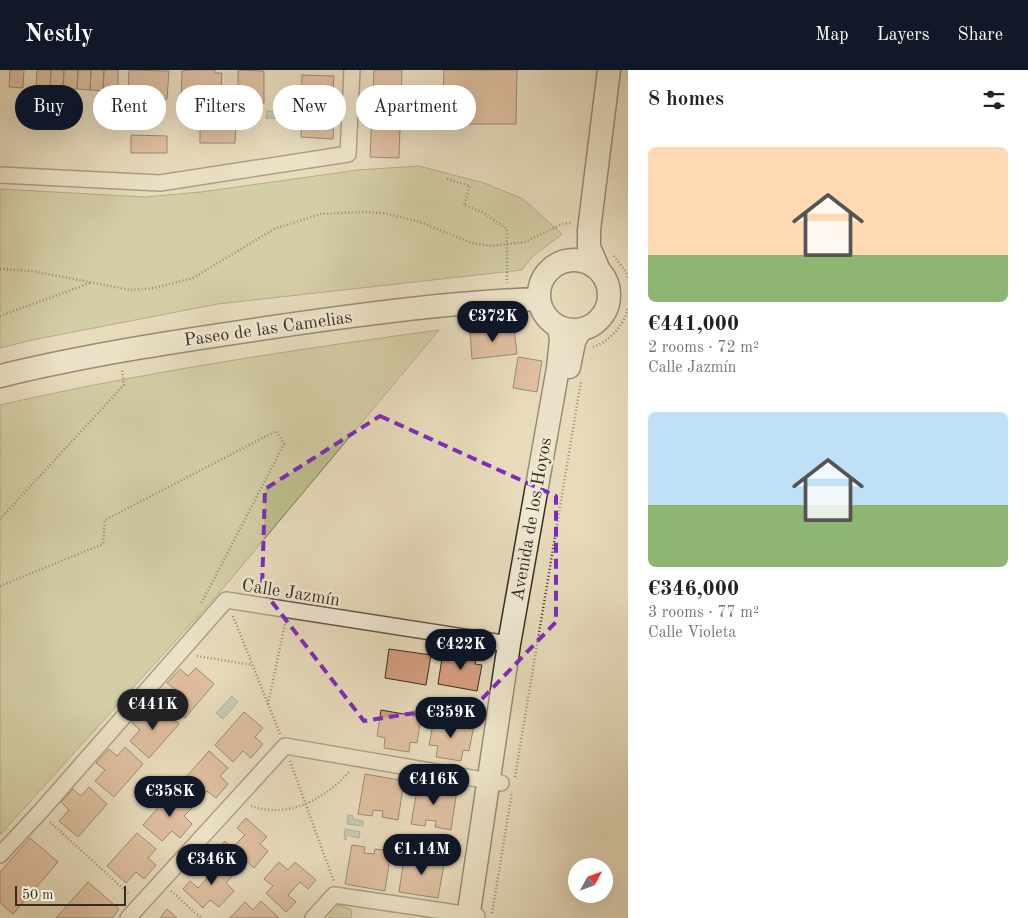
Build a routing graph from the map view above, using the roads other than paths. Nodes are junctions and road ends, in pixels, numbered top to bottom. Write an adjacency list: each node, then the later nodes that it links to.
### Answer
1 (352, 70): 4 (street)
2 (600, 70): 5 (street)
3 (609, 70): 6 (street)
4 (0, 175)
5 (567, 260): 6 (street); 7 (street)
6 (598, 268): 8 (street)
7 (539, 298): 8 (street); 9 (street, Paseo de las Camelias)
8 (575, 335): 10 (street, Avenida de los Hoyos); 11 (street, Avenida de los Hoyos)
9 (0, 376)
10 (510, 644): 11 (street, Avenida de los Hoyos); 12 (street, Calle Jazmín)
11 (504, 784): 13 (street, Avenida de los Hoyos); 14 (street)
12 (0, 855)
13 (477, 917): 15 (street)
14 (128, 918)
15 (313, 918)

